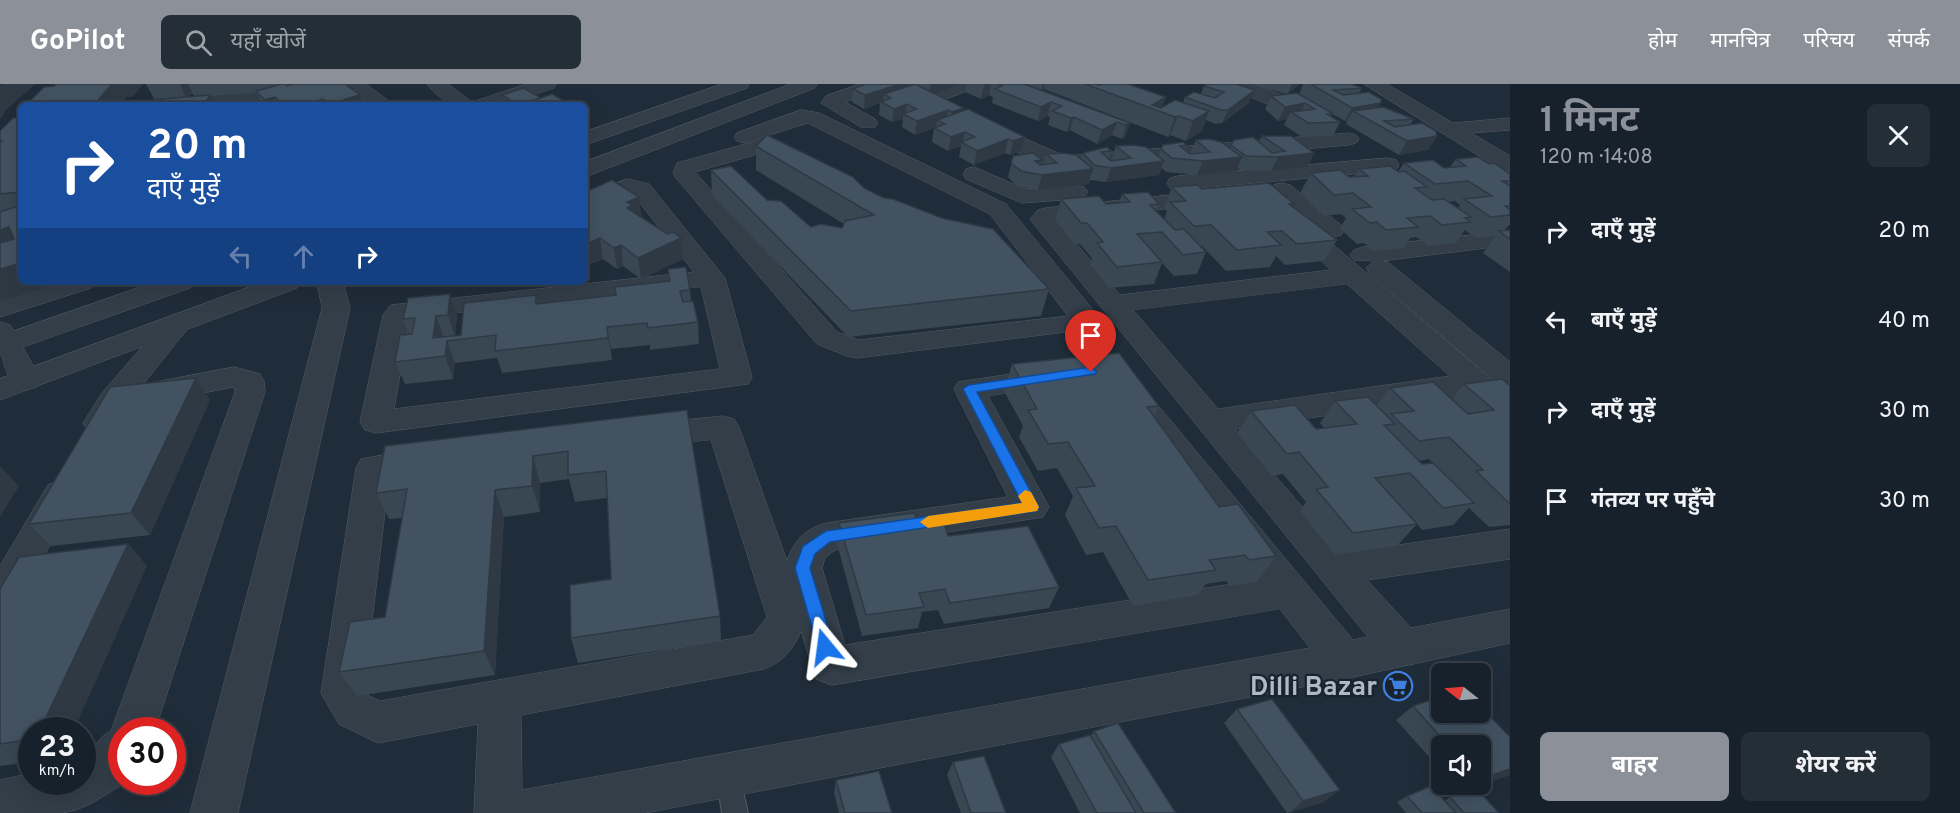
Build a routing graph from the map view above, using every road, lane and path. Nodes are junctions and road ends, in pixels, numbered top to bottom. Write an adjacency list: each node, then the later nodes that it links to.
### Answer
1 (160, 84): 12 (street)
2 (354, 84): 13 (street); 14 (street)
3 (436, 84): 15 (street)
4 (547, 84): 16 (street)
5 (740, 84): 21 (street)
6 (808, 84): 17 (street)
7 (878, 84): 22 (street)
8 (968, 84): 11 (street)
9 (1235, 84): 22 (street)
10 (1373, 84): 19 (street)
11 (909, 91): 24 (street)
12 (150, 102)
13 (207, 102)
14 (380, 102)
15 (461, 102)
16 (490, 102)
17 (714, 122): 23 (street); 25 (street)
18 (1510, 123): 19 (street)
19 (1449, 129): 27 (street)
20 (1133, 137): 24 (street)
21 (588, 138)
22 (1349, 139): 24 (street)
23 (761, 147): 23 (street)
24 (1176, 153)
25 (588, 167)
26 (1483, 174): 27 (street)
27 (1507, 175)
28 (1408, 176): 31 (street)
29 (588, 199): 32 (street)
30 (1510, 238): 31 (street)
31 (1359, 265): 37 (street); 37 (street); 41 (street)
32 (712, 278): 32 (street)
33 (73, 285): 38 (street)
34 (173, 285): 40 (street)
35 (280, 285): 39 (street)
36 (331, 285): 58 (street)
37 (1114, 304): 45 (street)
38 (0, 309)
39 (178, 323): 42 (street); 43 (street)
40 (2, 340): 42 (street)
41 (1499, 376): 44 (street); 45 (street)
42 (13, 385)
43 (113, 400): 49 (street); 54 (street)
44 (1510, 412)
45 (1211, 421): 47 (street)
46 (1510, 544): 47 (street)
47 (1334, 570): 51 (street)
48 (1289, 591): 48 (street); 52 (street)
49 (0, 601)
50 (1510, 626): 51 (street)
51 (1403, 648): 52 (street)
52 (1344, 660): 56 (street)
53 (500, 699): 53 (street); 59 (street)
54 (138, 717)
55 (108, 769): 57 (street)
56 (731, 794): 60 (street)
57 (0, 803)
58 (214, 813)
59 (498, 813)
60 (522, 813)

